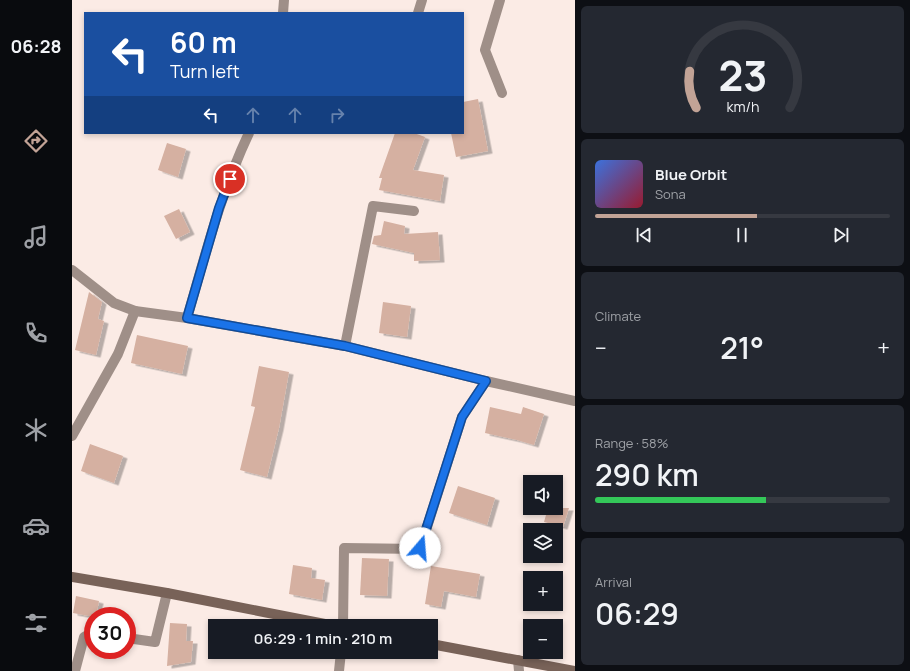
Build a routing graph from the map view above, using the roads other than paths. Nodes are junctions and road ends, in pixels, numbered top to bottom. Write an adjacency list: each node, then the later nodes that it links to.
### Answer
1 (284, 0): 4 (street)
2 (422, 0): 5 (street)
3 (500, 0): 6 (street)
4 (283, 12)
5 (418, 12)
6 (502, 93)
7 (249, 134): 11 (street)
8 (414, 211): 12 (street)
9 (72, 270): 10 (street)
10 (135, 311): 11 (street); 15 (street)
11 (187, 318): 12 (street)
12 (345, 346): 13 (street)
13 (486, 381): 14 (street); 19 (street)
14 (575, 401)
15 (72, 436)
16 (72, 577): 17 (street)
17 (167, 593): 18 (street); 21 (street)
18 (299, 619)
19 (343, 619)
20 (84, 637): 25 (street)
21 (136, 639)
22 (438, 645): 24 (street)
23 (340, 659): 26 (street)
24 (518, 660): 27 (street); 28 (street)
25 (75, 671)
26 (339, 671)
27 (519, 671)
28 (575, 671)

